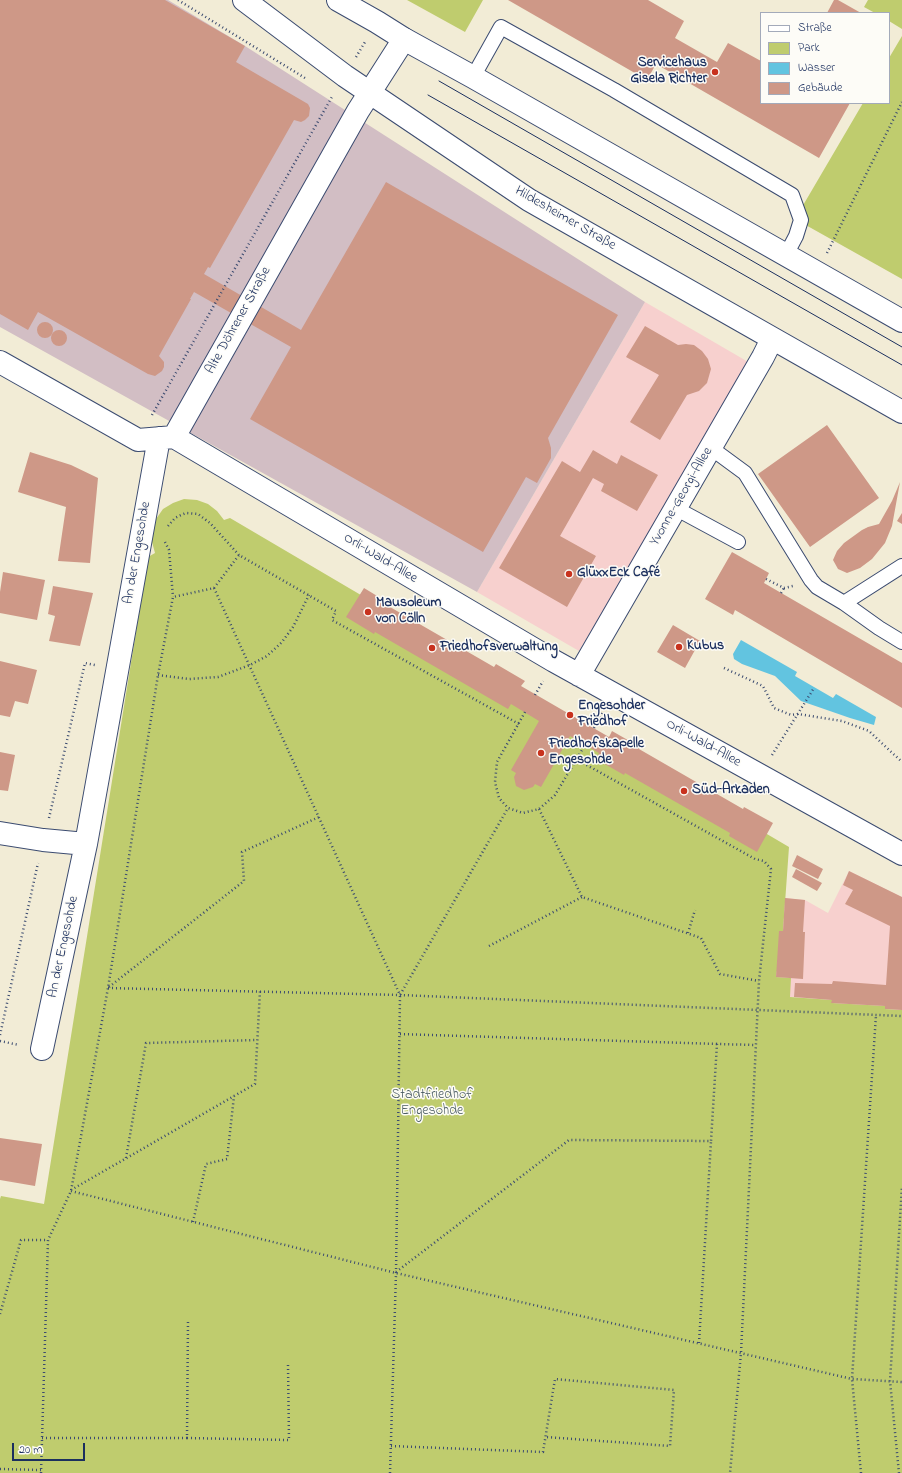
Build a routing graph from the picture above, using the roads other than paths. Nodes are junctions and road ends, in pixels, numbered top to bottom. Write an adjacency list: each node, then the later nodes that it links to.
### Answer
1 (244, 0): 5 (street, Hildesheimer Straße)
2 (340, 0): 3 (street)
3 (404, 39): 4 (street); 5 (street, Alte Döhrener Straße)
4 (473, 77): 6 (street); 6 (lane)
5 (370, 93): 8 (street, Hildesheimer Straße); 11 (street, Alte Döhrener Straße)
6 (786, 255): 7 (street)
7 (902, 321)
8 (772, 339): 10 (street, Hildesheimer Straße); 12 (street, Yvonne-Georgi-Allee)
9 (0, 362): 11 (street)
10 (902, 412)
11 (157, 438): 18 (street, Orli-Wald-Allee); 20 (street, An der Engesohde)
12 (710, 448): 13 (street, Yvonne-Georgi-Allee); 16 (lane)
13 (676, 508): 14 (lane); 18 (street, Yvonne-Georgi-Allee)
14 (738, 542)
15 (902, 566): 16 (lane)
16 (844, 603): 17 (lane)
17 (902, 642)
18 (578, 675): 21 (street, Orli-Wald-Allee)
19 (0, 833): 20 (street)
20 (86, 844): 22 (street, An der Engesohde)
21 (902, 854)
22 (42, 1049)

